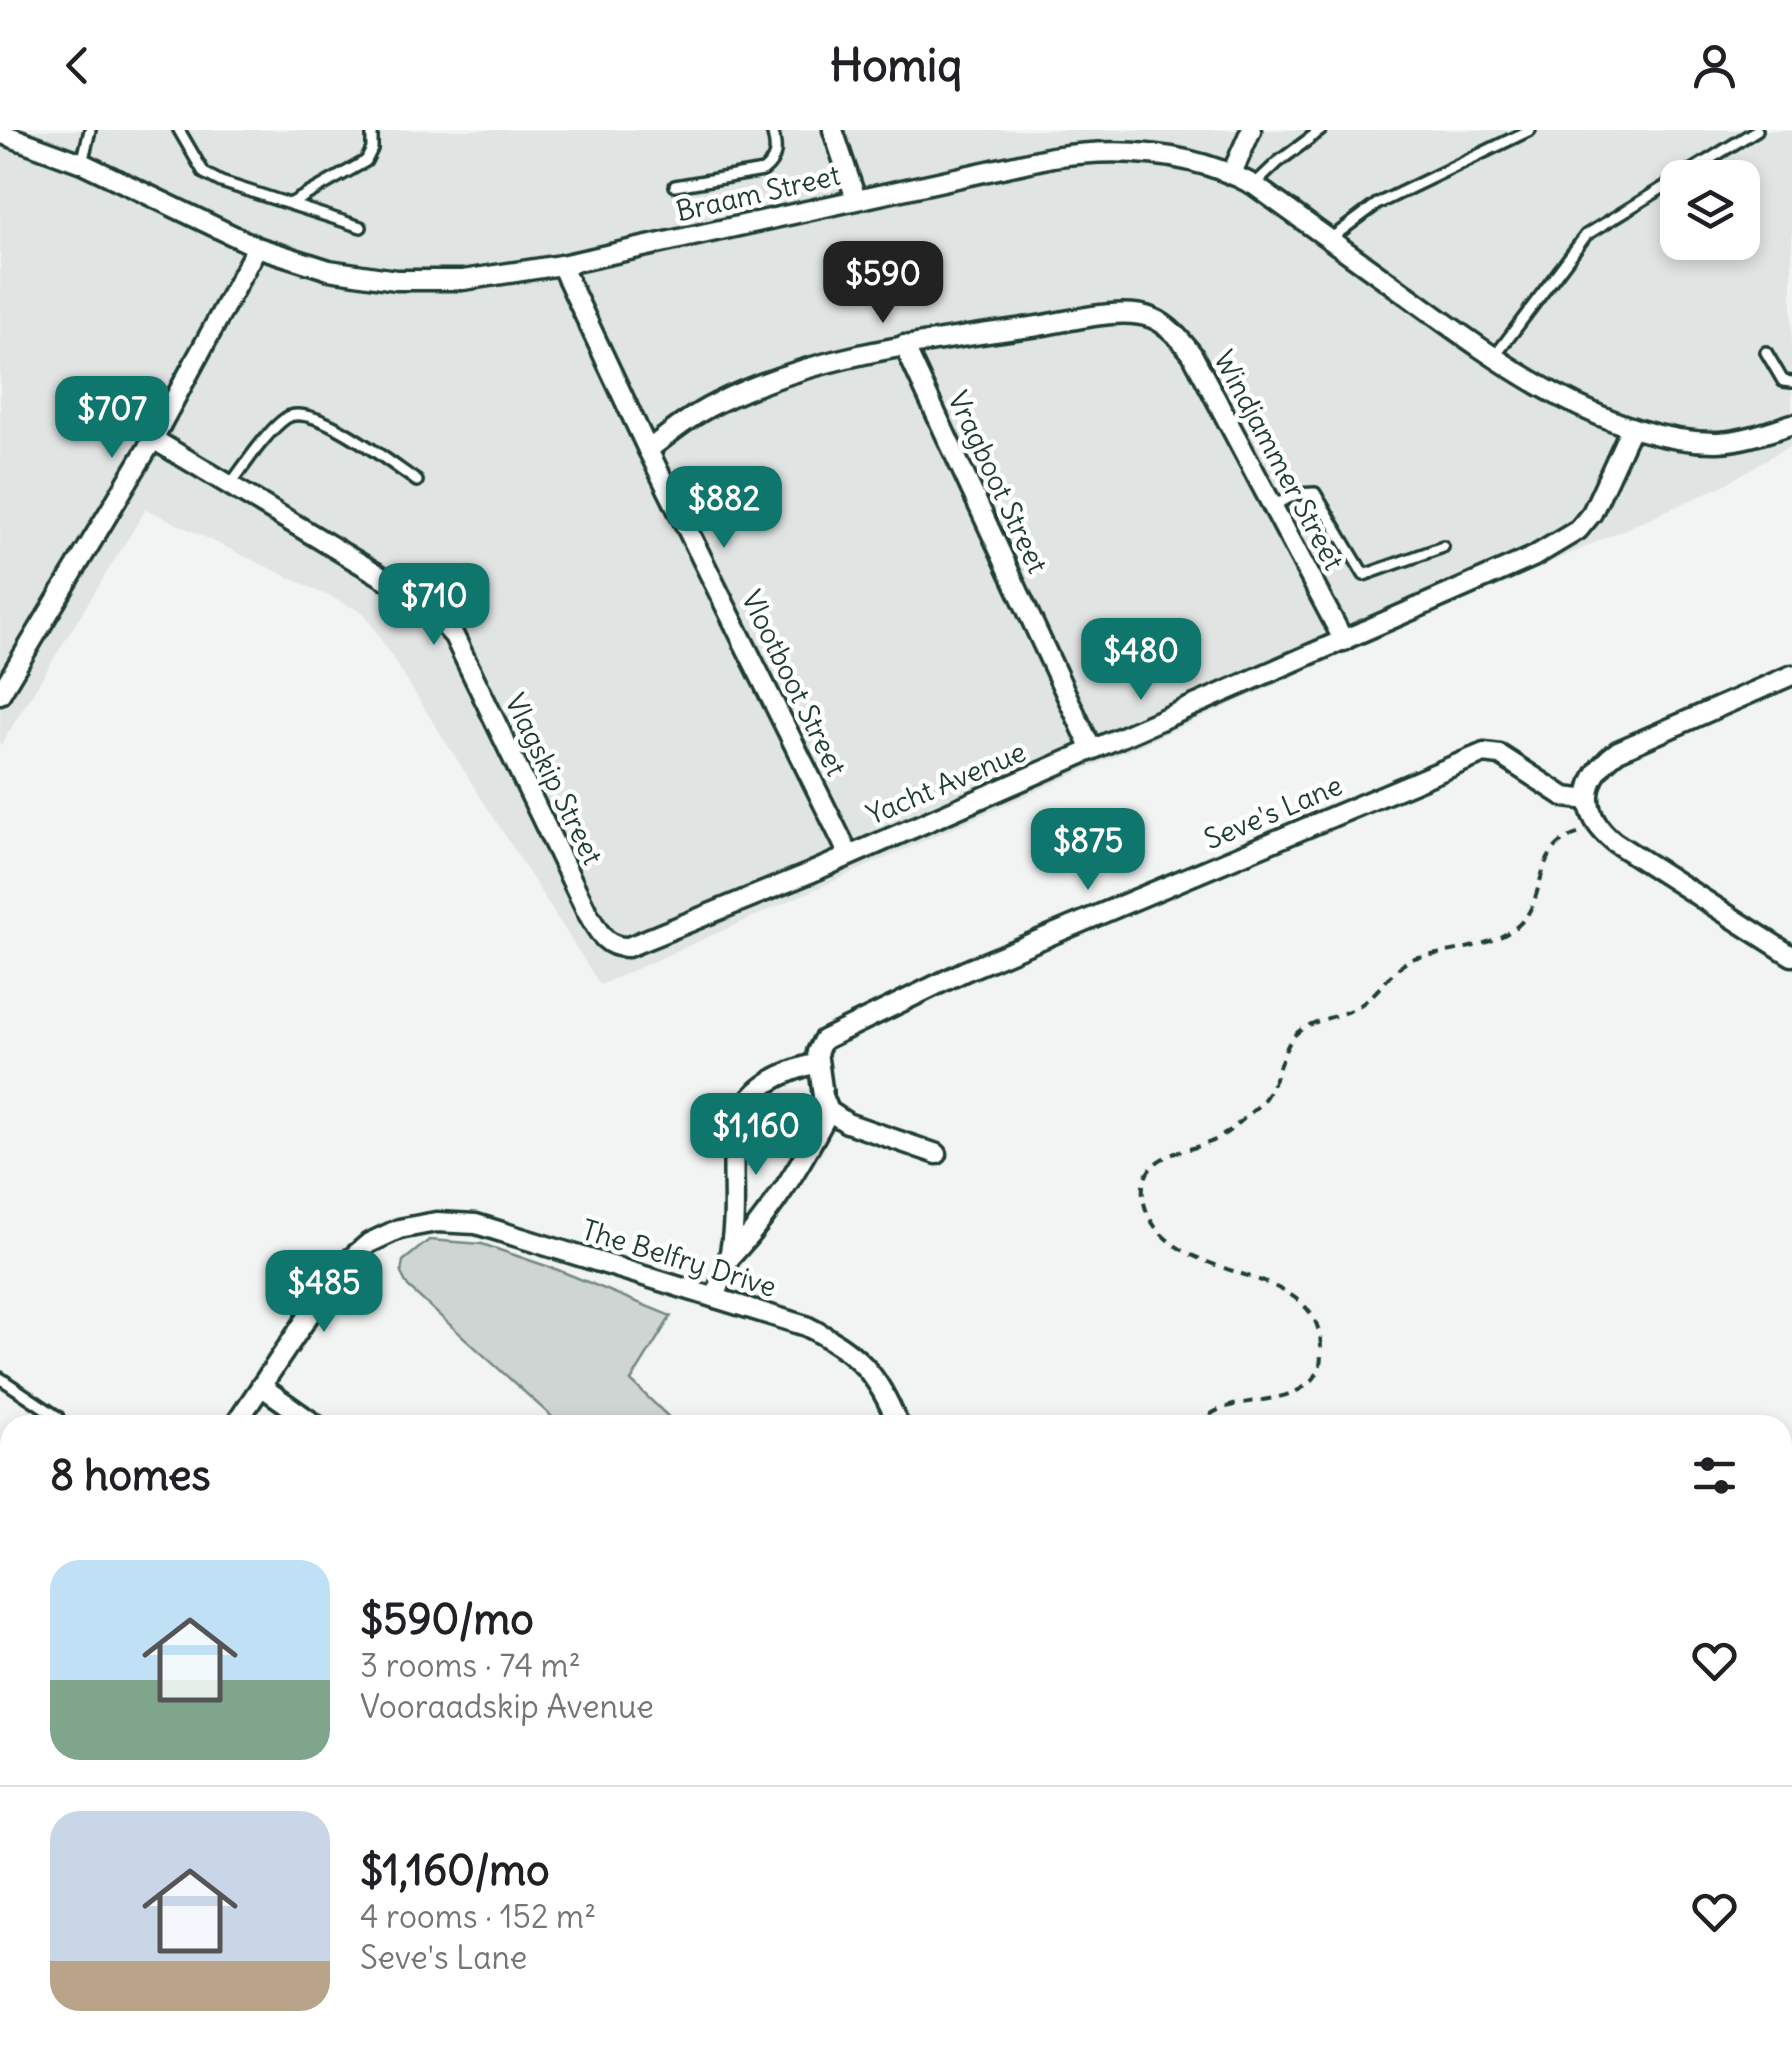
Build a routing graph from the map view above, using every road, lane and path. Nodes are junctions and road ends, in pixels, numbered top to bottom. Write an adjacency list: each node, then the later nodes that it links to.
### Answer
1 (90, 130): 11 (lane)
2 (179, 130): 16 (lane)
3 (372, 130): 16 (lane)
4 (772, 130): 14 (lane)
5 (833, 130): 15 (street)
6 (1251, 130): 12 (street)
7 (1321, 130): 13 (lane)
8 (1530, 130): 18 (lane)
9 (1757, 130): 23 (lane)
10 (0, 133): 11 (street, Braam Street)
11 (82, 164): 19 (street, Braam Street)
12 (1232, 173): 13 (street, Braam Street); 15 (street, Braam Street)
13 (1254, 185): 18 (street, Braam Street)
14 (674, 186)
15 (856, 199): 20 (street, Braam Street)
16 (290, 204): 17 (lane)
17 (361, 227)
18 (1330, 239): 23 (street, Braam Street)
19 (257, 246): 20 (street, Braam Street); 27 (street)
20 (561, 265): 28 (street, Vlootboot Street)
21 (904, 345): 28 (street); 31 (street, Windjammer Street); 36 (street, Vragboot Street)
22 (1766, 352): 24 (lane)
23 (1493, 358): 26 (street, Braam Street)
24 (1792, 382)
25 (1792, 424): 26 (street, Braam Street)
26 (1631, 428): 33 (street, Yacht Avenue)
27 (153, 439): 30 (street, Vlagskip Street); 35 (street)
28 (648, 450): 39 (street, Vlootboot Street)
29 (418, 481): 30 (lane)
30 (230, 485): 40 (street, Vlagskip Street)
31 (1272, 506): 32 (lane); 33 (street, Windjammer Street)
32 (1443, 547)
33 (1344, 641): 36 (street, Yacht Avenue)
34 (1792, 675): 37 (street)
35 (0, 694)
36 (1092, 750): 39 (street, Yacht Avenue)
37 (1588, 800): 38 (street); 42 (street, Seve's Lane)
38 (1598, 829): 41 (street); 53 (path)
39 (848, 856): 40 (street, Yacht Avenue)
40 (608, 944)
41 (1792, 956)
42 (818, 1063): 43 (street); 45 (street)
43 (829, 1110): 44 (street); 45 (street)
44 (937, 1154)
45 (729, 1259): 46 (street)
46 (715, 1298): 48 (street, The Belfry Drive); 52 (street, The Belfry Drive)
47 (0, 1378): 49 (lane)
48 (261, 1386): 50 (street); 51 (street)
49 (56, 1415)
50 (242, 1415)
51 (302, 1415)
52 (894, 1415)
53 (1210, 1415)

